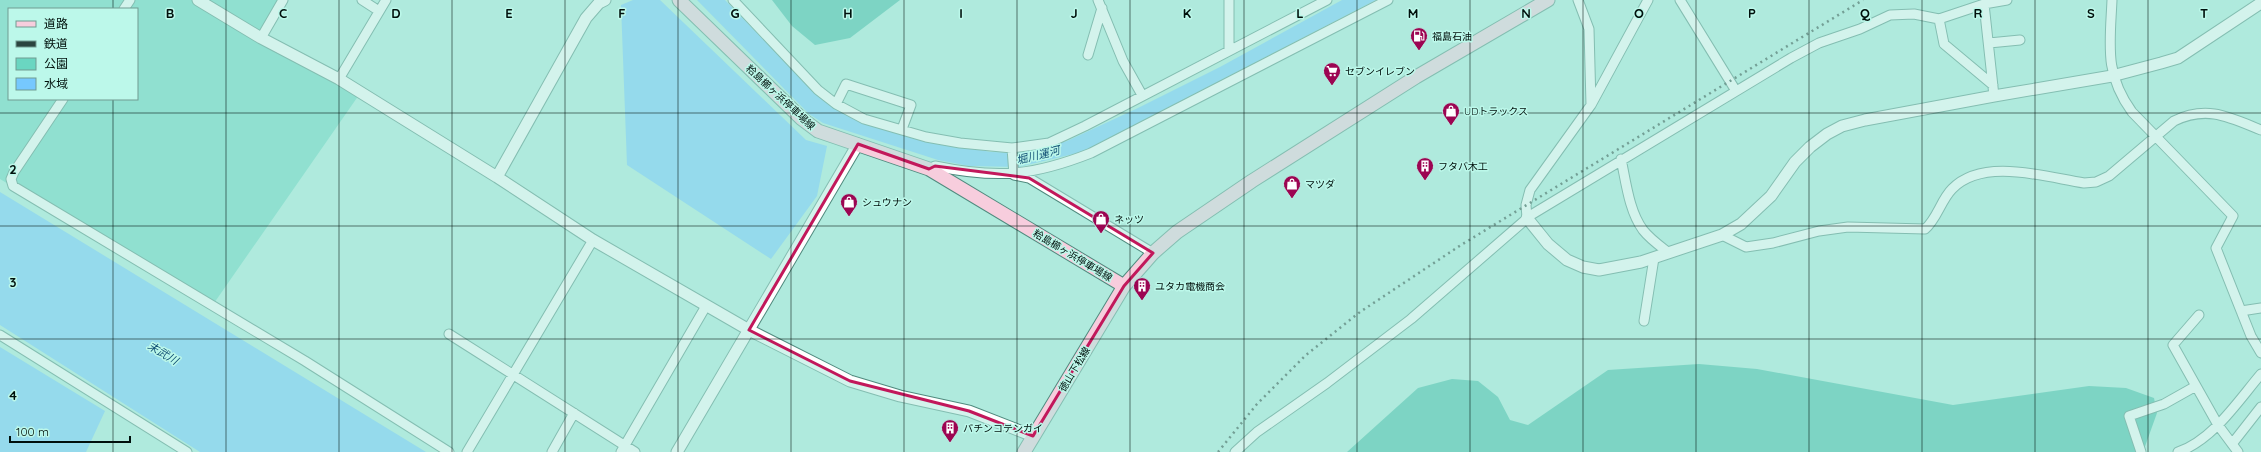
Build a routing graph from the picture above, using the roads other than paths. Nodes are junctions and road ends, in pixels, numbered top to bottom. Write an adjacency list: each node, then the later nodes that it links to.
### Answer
1 (198, 0): 22 (street)
2 (283, 0): 22 (street)
3 (362, 0): 20 (street)
4 (386, 0): 20 (street)
5 (679, 0): 38 (main road, 粭島櫛ヶ浜停車場線)
6 (733, 0): 33 (street)
7 (1229, 0): 25 (street)
8 (1327, 0): 25 (street)
9 (1388, 0): 42 (street)
10 (1548, 0): 47 (main road, 粭島櫛ヶ浜停車場線)
11 (1578, 0): 34 (street)
12 (1648, 0): 34 (street)
13 (1680, 0): 30 (street)
14 (2007, 0): 19 (street)
15 (2112, 0): 27 (street)
16 (600, 1): 43 (street)
17 (2261, 3): 27 (street)
18 (1100, 4): 26 (street); 31 (street)
19 (1984, 4): 21 (street); 24 (street)
20 (380, 11): 28 (street)
21 (1939, 19): 29 (street); 30 (street)
22 (261, 38): 28 (street)
23 (2020, 40): 24 (street)
24 (1988, 43): 29 (street)
25 (1229, 50): 31 (street)
26 (1088, 55)
27 (2112, 76): 29 (street); 37 (street)
28 (339, 79): 43 (street)
29 (1993, 90): 45 (street)
30 (1736, 91): 40 (street)
31 (1142, 95): 39 (street)
32 (62, 100): 70 (street)
33 (836, 104): 35 (street); 35 (street)
34 (1591, 105): 44 (street)
35 (902, 129): 39 (street)
36 (2261, 130): 37 (street)
37 (2155, 136): 45 (street); 53 (street)
38 (858, 144): 41 (main road, 粭島櫛ヶ浜停車場線); 56 (street)
39 (1012, 150): 42 (street)
40 (1621, 159): 44 (street); 48 (street)
41 (928, 169): 42 (street); 50 (main road, 粭島櫛ヶ浜停車場線)
42 (1014, 173): 47 (street)
43 (497, 177): 46 (street)
44 (1527, 218): 49 (street); 76 (street)
45 (1722, 235): 48 (street)
46 (593, 240): 51 (street); 60 (street)
47 (1154, 253): 50 (main road, 粭島櫛ヶ浜停車場線)
48 (1669, 253): 49 (street)
49 (1654, 258): 55 (street)
50 (1124, 286): 66 (main road, 徳山下松線)
51 (706, 306): 56 (street); 67 (street)
52 (2261, 308): 53 (street)
53 (2241, 311): 59 (street)
54 (2199, 315): 62 (street)
55 (1644, 321)
56 (748, 330): 66 (street); 74 (street)
57 (449, 334): 60 (street)
58 (0, 335): 69 (street)
59 (2261, 353)
60 (513, 374): 64 (street); 71 (street)
61 (2261, 374): 65 (street)
62 (2196, 386): 65 (street); 77 (street)
63 (2261, 406): 68 (street)
64 (574, 413): 67 (street); 72 (street)
65 (2218, 425): 68 (street); 78 (street)
66 (1034, 436): 75 (main road, 徳山下松線)
67 (623, 449): 73 (street)
68 (2234, 449)
69 (187, 452)
70 (449, 452)
71 (467, 452)
72 (552, 452)
73 (635, 452)
74 (677, 452)
75 (1024, 452)
76 (1235, 452)
77 (2141, 452)
78 (2178, 452)

